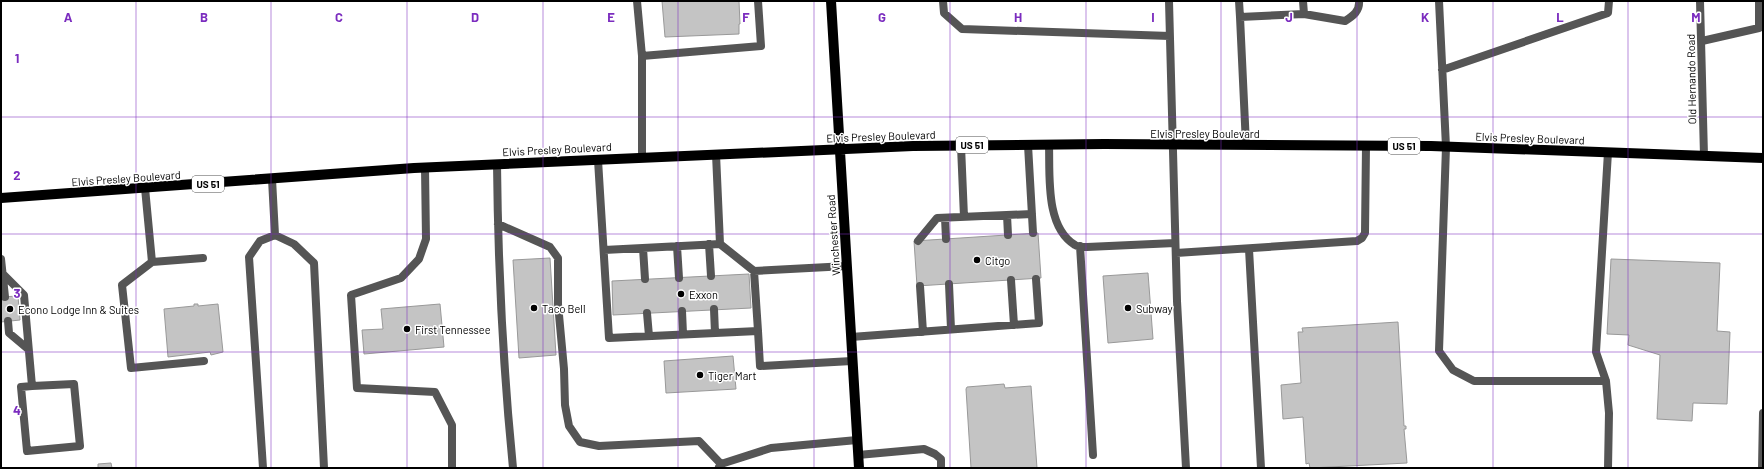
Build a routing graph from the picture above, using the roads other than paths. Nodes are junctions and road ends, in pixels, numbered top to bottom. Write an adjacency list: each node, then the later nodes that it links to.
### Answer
1 (637, 1): 17 (street)
2 (758, 1): 17 (street)
3 (831, 1): 26 (main road, Winchester Road)
4 (943, 1): 15 (street)
5 (1169, 1): 15 (street)
6 (1239, 1): 14 (street)
7 (1303, 1): 13 (street)
8 (1359, 1): 13 (street)
9 (1439, 1): 18 (street)
10 (1609, 1): 18 (street)
11 (1700, 1): 16 (street, Old Hernando Road)
12 (1759, 1): 16 (street)
13 (1304, 14): 14 (street)
14 (1240, 17): 22 (street)
15 (1170, 36): 21 (street)
16 (1702, 41): 29 (street, Old Hernando Road)
17 (642, 56): 30 (street)
18 (1442, 70): 25 (street)
19 (1028, 145): 20 (main road, Elvis Presley Boulevard / US 51); 23 (main road, Elvis Presley Boulevard / US 51); 38 (street)
20 (1049, 145): 21 (main road, Elvis Presley Boulevard / US 51); 52 (street)
21 (1172, 145): 22 (main road, Elvis Presley Boulevard / US 51); 50 (street)
22 (1246, 145): 24 (main road, Elvis Presley Boulevard / US 51)
23 (961, 146): 26 (main road, Elvis Presley Boulevard / US 51); 40 (street)
24 (1366, 146): 25 (main road, Elvis Presley Boulevard / US 51); 54 (street)
25 (1446, 147): 27 (main road, Elvis Presley Boulevard / US 51); 86 (street)
26 (839, 149): 28 (main road, Elvis Presley Boulevard / US 51); 60 (main road, Winchester Road)
27 (1608, 152): 29 (main road, Elvis Presley Boulevard / US 51); 86 (street)
28 (716, 154): 30 (main road, Elvis Presley Boulevard / US 51); 49 (street)
29 (1704, 156): 31 (main road, Elvis Presley Boulevard / US 51)
30 (642, 158): 32 (main road, Elvis Presley Boulevard / US 51)
31 (1763, 158)
32 (598, 160): 33 (main road, Elvis Presley Boulevard / US 51); 55 (street)
33 (497, 164): 34 (main road, Elvis Presley Boulevard / US 51); 42 (street)
34 (424, 168): 35 (main road, Elvis Presley Boulevard / US 51); 95 (street)
35 (272, 179): 36 (main road, Elvis Presley Boulevard / US 51); 44 (street)
36 (145, 188): 37 (main road, Elvis Presley Boulevard / US 51); 59 (street)
37 (1, 198)
38 (1032, 214): 39 (street); 43 (street)
39 (1007, 215): 40 (street); 45 (street)
40 (964, 217): 41 (street)
41 (945, 218): 46 (street); 47 (street)
42 (498, 224): 92 (street); 96 (street)
43 (1033, 233)
44 (275, 235): 93 (street); 94 (street)
45 (1008, 235)
46 (946, 239)
47 (918, 241)
48 (709, 244): 49 (street); 51 (street); 63 (street)
49 (720, 244): 61 (street)
50 (1175, 244): 52 (street); 56 (street)
51 (677, 246): 53 (street); 64 (street)
52 (1080, 246): 91 (street)
53 (643, 248): 55 (street); 66 (street)
54 (1249, 249): 56 (street); 100 (street)
55 (604, 250): 81 (street)
56 (1176, 253): 99 (street)
57 (202, 258): 59 (street)
58 (1, 259): 62 (street)
59 (152, 262): 84 (street)
60 (847, 266): 61 (street); 82 (main road, Winchester Road)
61 (754, 271): 77 (street)
62 (3, 274): 70 (street); 83 (street)
63 (711, 276)
64 (679, 278)
65 (1036, 279): 75 (street)
66 (645, 280)
67 (1011, 280): 75 (street)
68 (949, 284): 76 (street)
69 (920, 286): 79 (street)
70 (5, 297)
71 (714, 310): 78 (street)
72 (682, 311): 80 (street)
73 (647, 313): 81 (street)
74 (8, 321): 83 (street)
75 (1014, 325): 76 (street)
76 (952, 329): 79 (street)
77 (758, 330): 78 (street); 85 (street)
78 (715, 332): 80 (street)
79 (923, 332): 82 (street)
80 (683, 334): 81 (street)
81 (649, 336)
82 (851, 337): 85 (main road, Winchester Road)
83 (28, 349): 87 (street)
84 (204, 361)
85 (852, 361): 89 (main road, Winchester Road)
86 (1606, 381): 101 (street)
87 (32, 386): 87 (street)
88 (1763, 413): 102 (street)
89 (857, 440): 90 (main road, Winchester Road); 92 (street)
90 (858, 455): 97 (main road, Winchester Road); 98 (street)
91 (1093, 455)
92 (720, 466)
93 (263, 468)
94 (324, 468)
95 (452, 468)
96 (513, 468)
97 (859, 468)
98 (942, 468)
99 (1186, 468)
100 (1261, 468)
101 (1608, 468)
102 (1762, 468)

